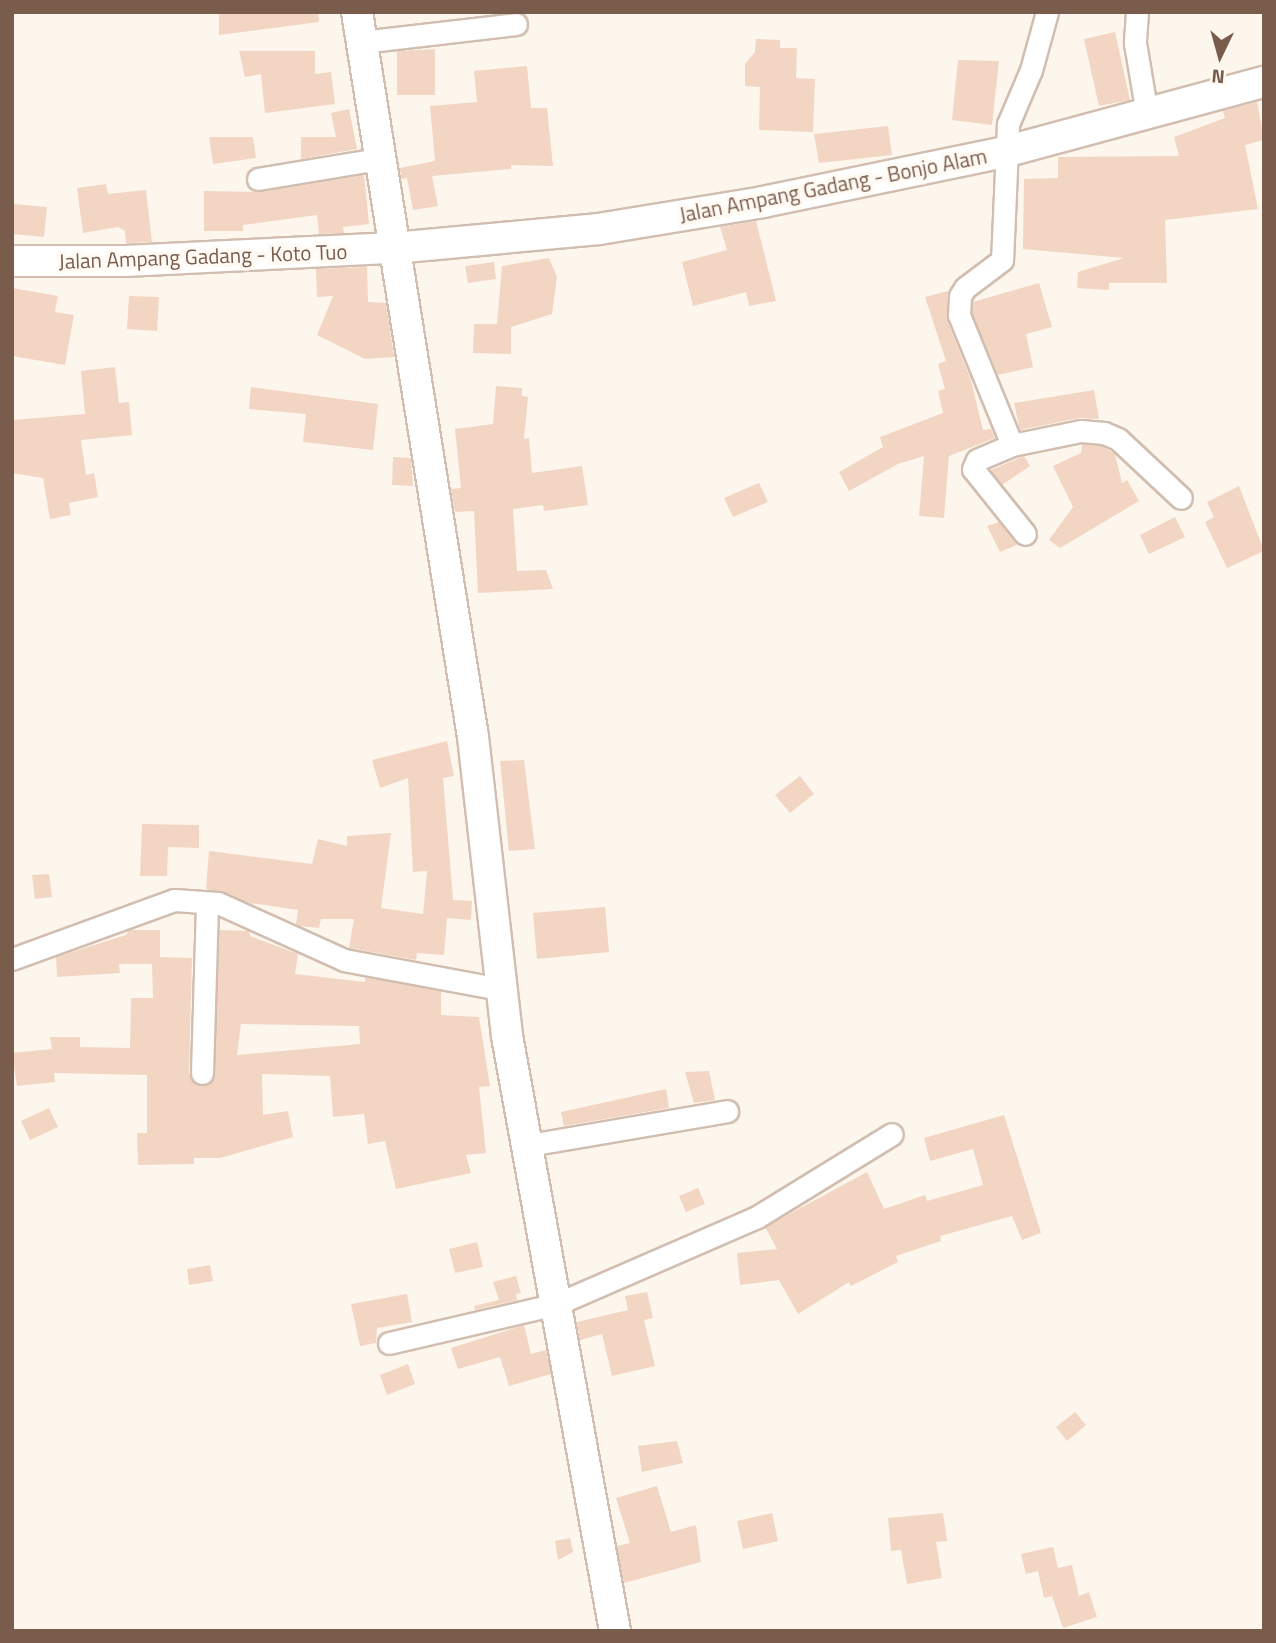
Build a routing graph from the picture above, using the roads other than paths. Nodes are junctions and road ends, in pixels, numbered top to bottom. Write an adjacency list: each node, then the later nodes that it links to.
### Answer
1 (356, 12): 5 (street)
2 (1047, 12): 8 (street)
3 (1136, 12): 7 (street)
4 (516, 24): 5 (street)
5 (361, 42): 9 (street)
6 (1264, 82): 7 (street, Jalan Ampang Gadang - Bonjo Alam)
7 (1147, 114): 8 (street, Jalan Ampang Gadang - Bonjo Alam)
8 (1004, 152): 11 (street, Jalan Ampang Gadang - Bonjo Alam); 13 (street)
9 (379, 159): 10 (street); 11 (street)
10 (258, 179)
11 (394, 248): 12 (street, Jalan Ampang Gadang - Koto Tuo); 18 (street)
12 (12, 261)
13 (1012, 445): 14 (street); 15 (street)
14 (1181, 498)
15 (1025, 534)
16 (206, 903): 17 (street); 18 (street); 19 (street)
17 (12, 959)
18 (501, 989): 22 (street)
19 (202, 1073)
20 (727, 1111): 22 (street)
21 (892, 1134): 23 (street)
22 (529, 1145): 23 (street)
23 (558, 1304): 24 (street); 25 (street)
24 (389, 1343)
25 (615, 1631)

